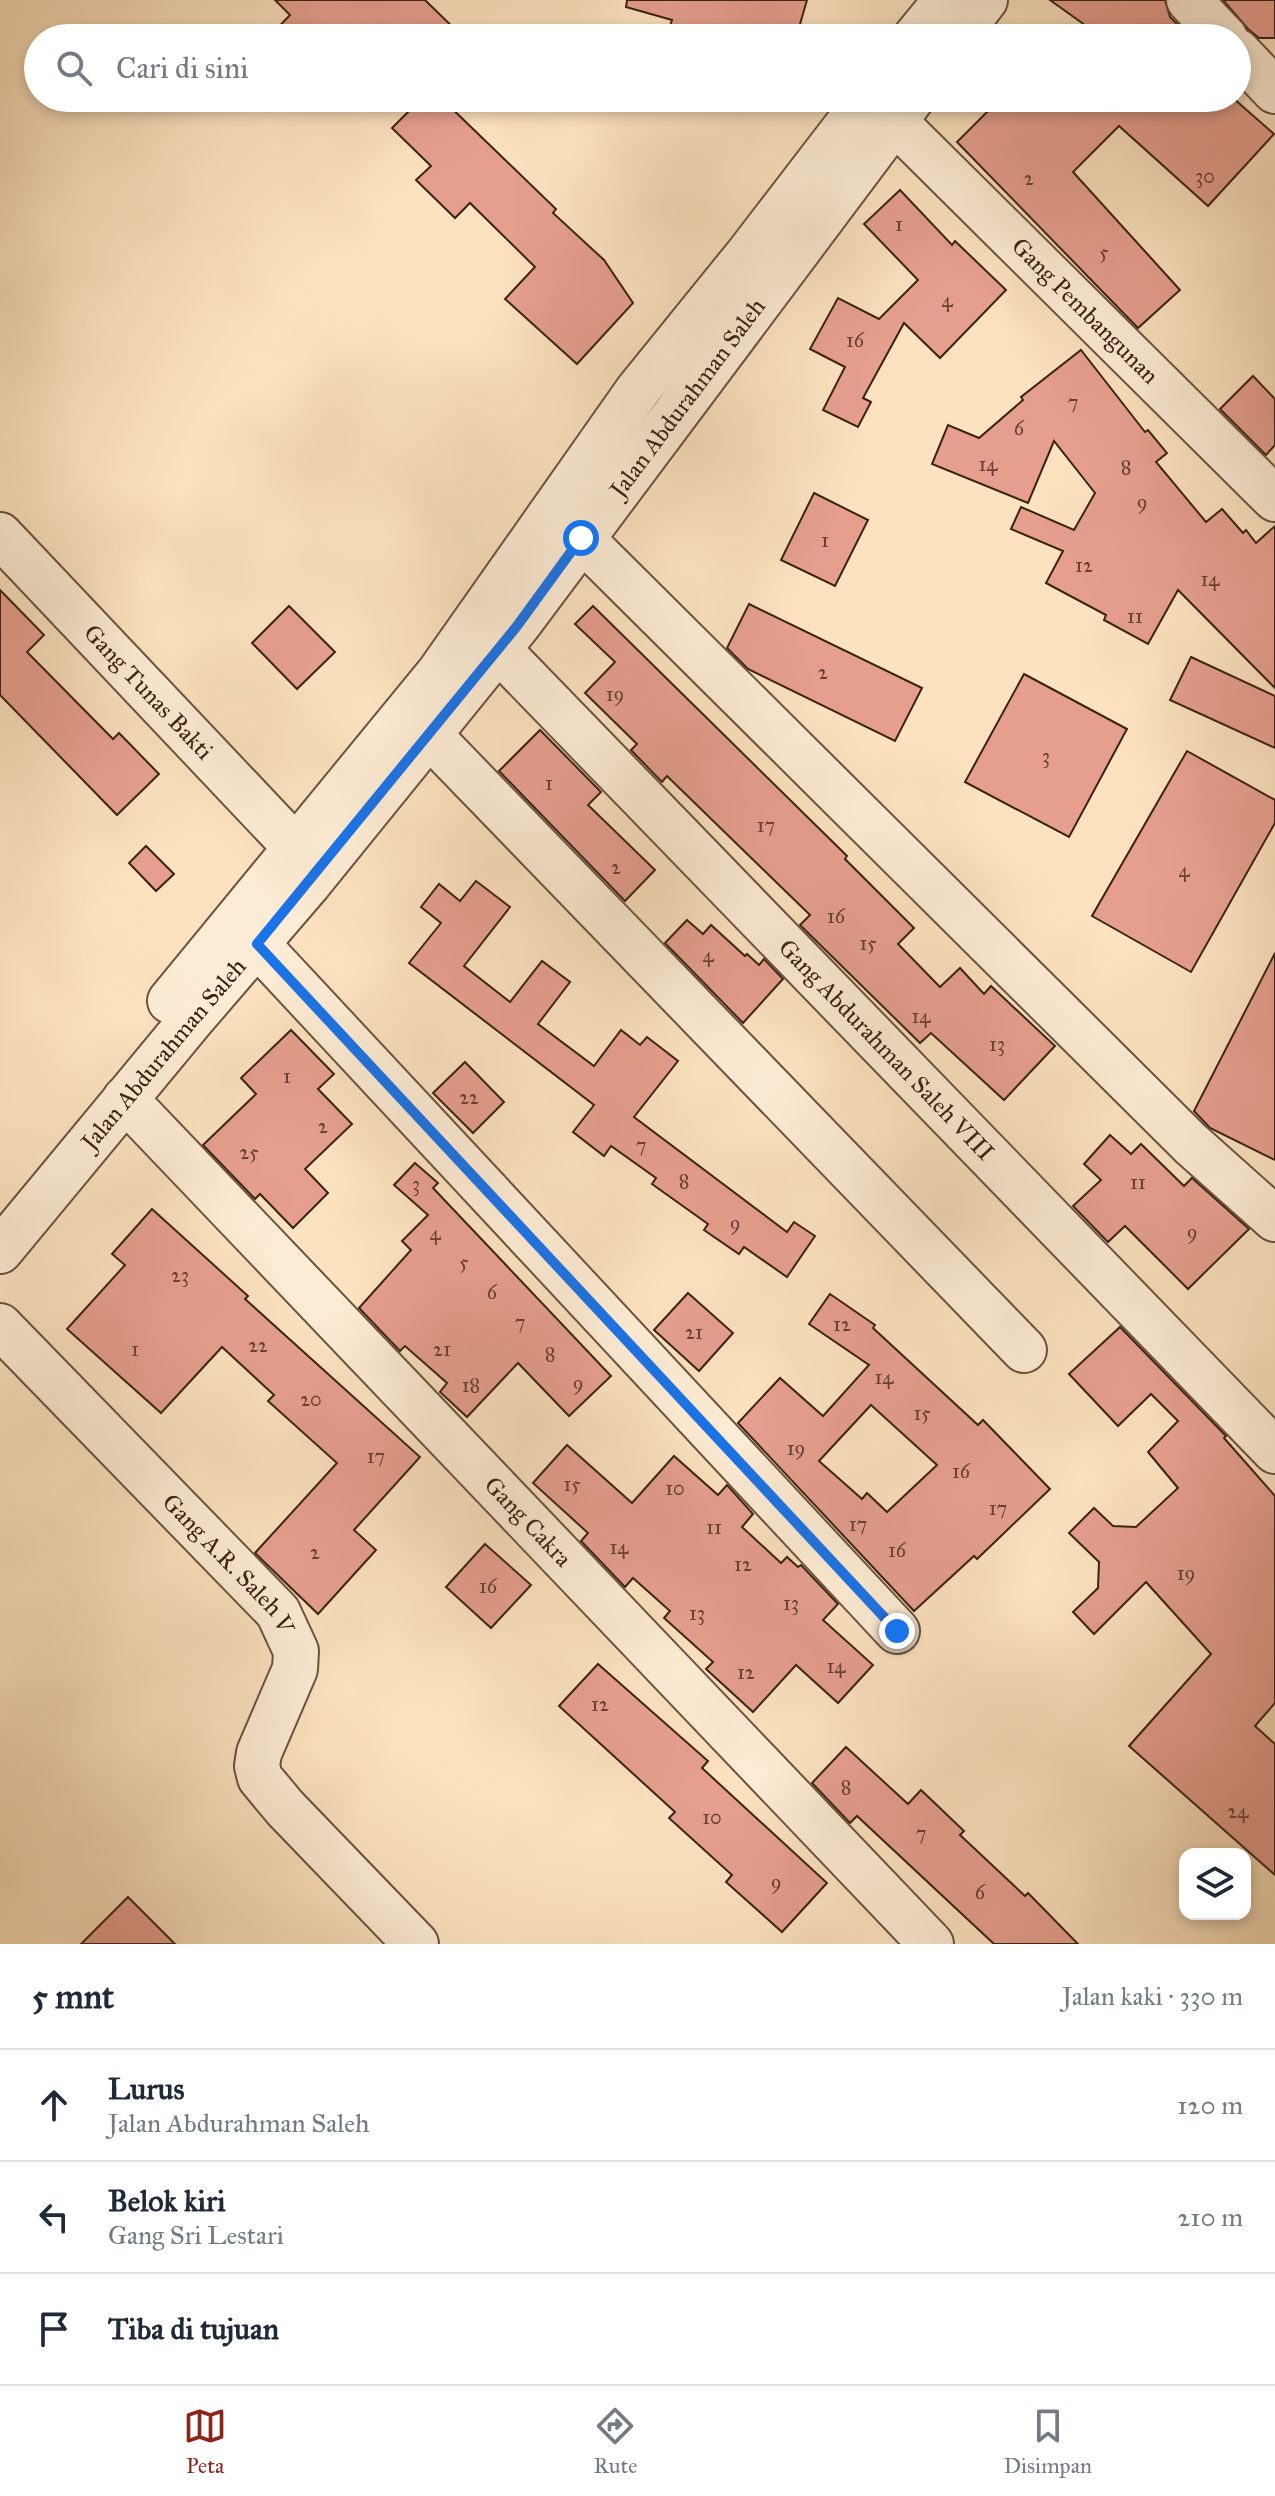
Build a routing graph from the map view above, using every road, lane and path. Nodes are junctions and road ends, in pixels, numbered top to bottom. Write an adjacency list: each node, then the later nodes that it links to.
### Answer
1 (946, 0): 4 (street)
2 (985, 0): 5 (street)
3 (1189, 0): 6 (street)
4 (926, 24)
5 (967, 24)
6 (1212, 24)
7 (1251, 66): 8 (street)
8 (1275, 91)
9 (886, 112): 16 (street, Jalan Abdurahman Saleh)
10 (888, 112): 14 (street, Jalan Abdurahman Saleh)
11 (898, 112): 12 (street, Gang Pembangunan)
12 (1275, 499)
13 (0, 535): 17 (street, Gang Tunas Bakti)
14 (581, 538): 15 (street, Jalan Abdurahman Saleh); 21 (street)
15 (498, 649): 16 (street, Jalan Abdurahman Saleh); 25 (street, Gang Abdurahman Saleh VIII)
16 (418, 722): 17 (street, Jalan Abdurahman Saleh); 18 (street, Jalan Abdurahman Saleh); 24 (street)
17 (297, 849): 20 (street, Jalan Abdurahman Saleh)
18 (257, 944): 19 (street, Jalan Abdurahman Saleh); 26 (street)
19 (125, 1099): 22 (street, Jalan Abdurahman Saleh); 28 (street, Gang Cakra)
20 (0, 1206)
21 (1275, 1219)
22 (0, 1251)
23 (0, 1326): 27 (street, Gang A.R. Saleh V)
24 (1024, 1350)
25 (1275, 1451)
26 (897, 1631)
27 (416, 1944)
28 (931, 1944)

